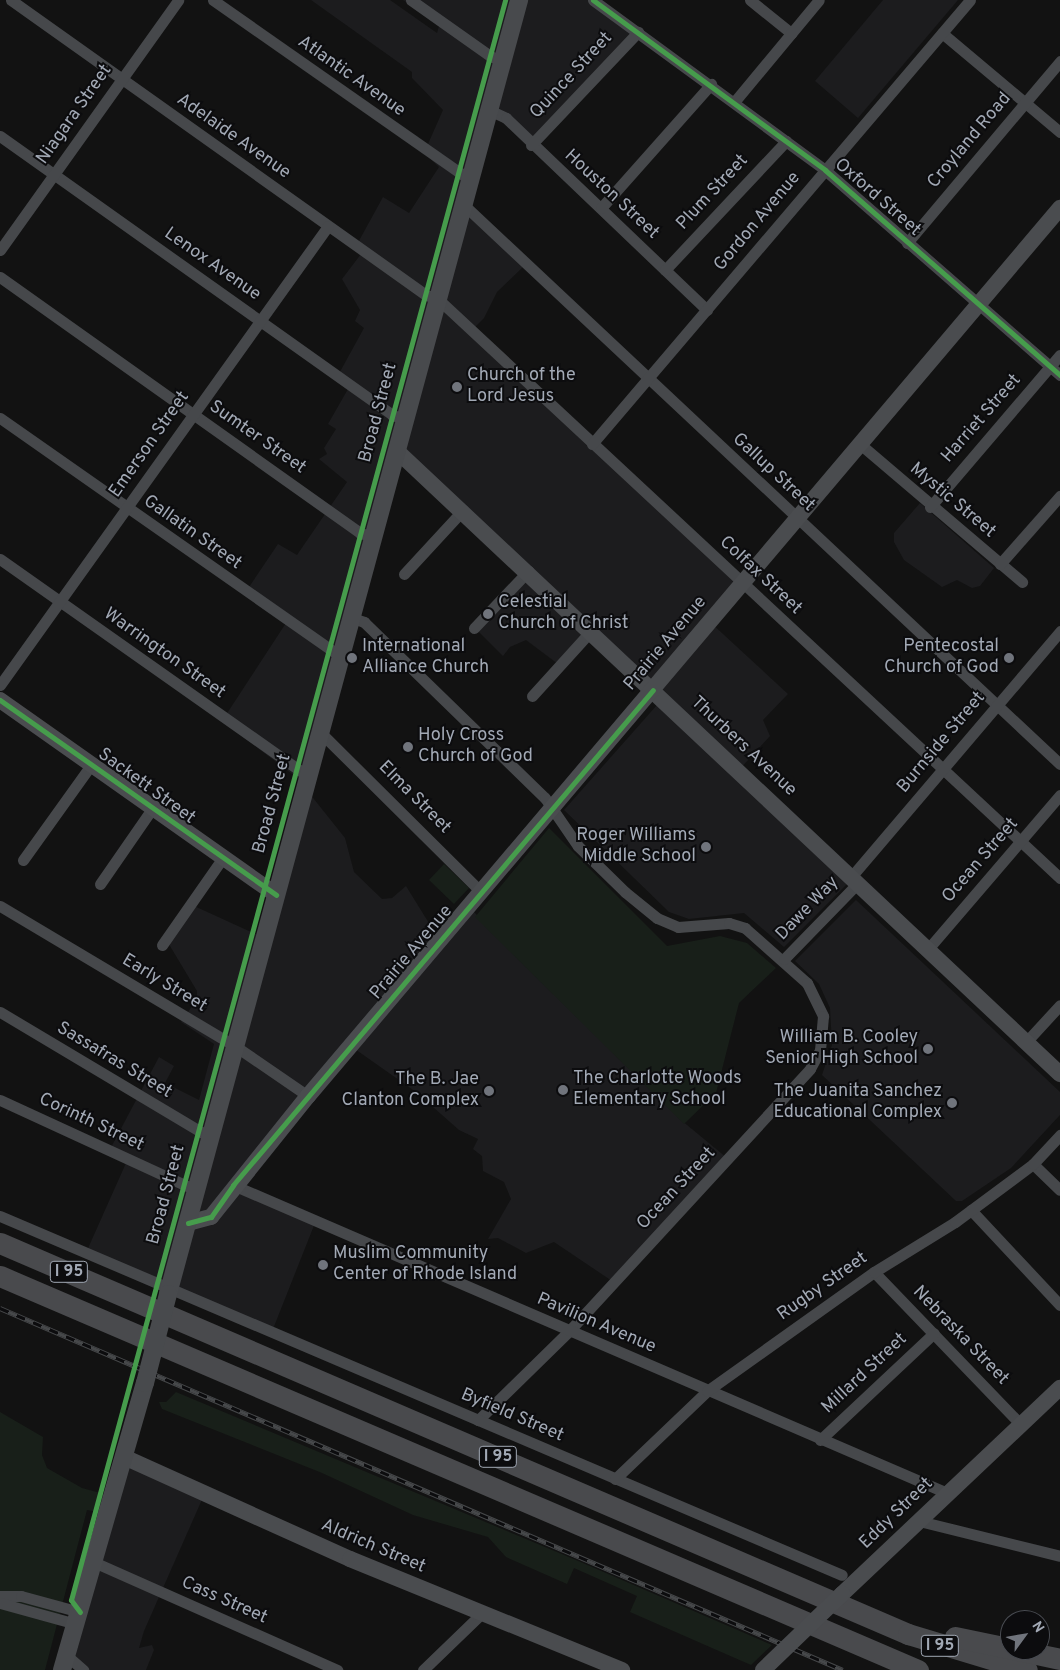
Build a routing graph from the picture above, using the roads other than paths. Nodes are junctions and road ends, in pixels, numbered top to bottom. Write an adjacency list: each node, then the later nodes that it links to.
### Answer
1 (10, 0): 15 (street, Adelaide Avenue)
2 (178, 0): 15 (street, Niagara Street)
3 (213, 0): 26 (street, Atlantic Avenue)
4 (410, 0): 13 (street)
5 (519, 0): 13 (main road, Broad Street)
6 (593, 0): 10 (street, Oxford Street)
7 (750, 0): 11 (street)
8 (820, 0): 11 (street)
9 (970, 0): 12 (street, Gordon Avenue)
10 (638, 32): 16 (street, Oxford Street); 23 (street, Quince Street)
11 (791, 33): 17 (street)
12 (942, 33): 18 (street); 24 (street, Gordon Avenue)
13 (502, 60): 19 (main road, Broad Street)
14 (1060, 61): 18 (street, Croyland Road)
15 (122, 79): 25 (street, Niagara Street); 30 (street, Adelaide Avenue)
16 (711, 84): 17 (street, Oxford Street); 28 (street)
17 (735, 102): 22 (street, Oxford Street)
18 (1025, 103): 20 (street); 31 (street, Croyland Road)
19 (489, 110): 23 (street, Houston Street); 26 (main road, Broad Street)
20 (1060, 132)
21 (0, 136): 25 (street, Lenox Avenue)
22 (786, 141): 24 (street, Oxford Street); 33 (street, Plum Street)
23 (531, 145): 28 (street, Houston Street)
24 (825, 170): 31 (street, Oxford Street); 37 (street, Gordon Avenue)
25 (54, 174): 32 (street, Niagara Street); 38 (street, Lenox Avenue)
26 (470, 180): 27 (main road, Broad Street)
27 (464, 205): 35 (main road, Broad Street); 42 (street, Gallup Street)
28 (601, 208): 33 (street, Houston Street)
29 (1060, 208): 36 (street, Prairie Avenue)
30 (328, 226): 35 (street, Adelaide Avenue); 38 (street, Emerson Street)
31 (907, 243): 36 (street, Oxford Street)
32 (0, 250)
33 (665, 270): 37 (street, Houston Street)
34 (0, 277): 43 (street, Sumter Street)
35 (438, 299): 45 (main road, Broad Street); 46 (street, Colfax Street)
36 (978, 305): 40 (street, Oxford Street); 47 (street, Prairie Avenue)
37 (707, 310): 42 (street, Gordon Avenue)
38 (260, 321): 43 (street, Emerson Street); 45 (street, Lenox Avenue)
39 (1060, 355): 40 (street, Harriet Street)
40 (1050, 366): 41 (street, Oxford Street); 50 (street, Harriet Street)
41 (1060, 375)
42 (646, 380): 46 (street, Gordon Avenue); 53 (street, Gallup Street)
43 (193, 414): 51 (street, Emerson Street); 54 (street, Sumter Street)
44 (0, 418): 51 (street, Gallatin Street)
45 (405, 419): 48 (main road, Broad Street)
46 (592, 444): 60 (street, Colfax Street)
47 (860, 444): 50 (street, Mystic Street); 53 (street, Prairie Avenue)
48 (397, 451): 52 (street, Thurbers Avenue); 54 (main road, Broad Street)
49 (1060, 496): 56 (street)
50 (930, 506): 56 (street, Mystic Street)
51 (127, 508): 61 (street, Emerson Street); 66 (street, Gallatin Street)
52 (463, 510): 57 (street, Thurbers Avenue); 58 (street)
53 (797, 520): 60 (street, Prairie Avenue); 71 (street, Gallup Street)
54 (374, 537): 62 (main road, Broad Street)
55 (0, 559): 61 (street, Warrington Street)
56 (1000, 564): 59 (street, Mystic Street)
57 (528, 571): 63 (street); 64 (street, Thurbers Avenue)
58 (404, 574)
59 (1022, 582)
60 (743, 584): 68 (street, Prairie Avenue); 75 (street, Colfax Street)
61 (60, 602): 67 (street, Emerson Street); 76 (street, Warrington Street)
62 (352, 618): 66 (main road, Broad Street); 79 (street, Ocean Street)
63 (474, 628)
64 (591, 631): 68 (street, Thurbers Avenue); 69 (street)
65 (1060, 631): 71 (street, Burnside Street)
66 (340, 656): 72 (main road, Broad Street)
67 (0, 685)
68 (653, 690): 79 (street, Prairie Avenue); 84 (street, Thurbers Avenue)
69 (532, 696)
70 (0, 700): 74 (street, Sackett Street)
71 (997, 705): 73 (street, Gallup Street); 75 (street, Burnside Street)
72 (320, 732): 76 (main road, Broad Street); 86 (street, Elma Street)
73 (1060, 764)
74 (91, 765): 78 (street, Sackett Street); 82 (street)
75 (942, 769): 80 (street, Colfax Street); 84 (street, Burnside Street)
76 (308, 776): 87 (main road, Broad Street)
77 (1060, 795): 80 (street, Ocean Street)
78 (152, 808): 81 (street, Sackett Street); 85 (street)
79 (552, 810): 86 (street, Prairie Avenue); 91 (street, Ocean Street)
80 (1021, 842): 83 (street, Colfax Street); 90 (street, Ocean Street)
81 (222, 858): 87 (street, Sackett Street); 89 (street)
82 (23, 860)
83 (1060, 878)
84 (854, 880): 90 (street, Thurbers Avenue); 91 (street, Dawe Way)
85 (100, 884)
86 (481, 892): 97 (street, Prairie Avenue)
87 (276, 895): 95 (main road, Broad Street)
88 (0, 906): 95 (street, Early Street)
89 (162, 944)
90 (928, 949): 94 (street, Thurbers Avenue)
91 (784, 959): 113 (street, Ocean Street)
92 (1060, 1005): 94 (street)
93 (0, 1012): 100 (street, Sassafras Street)
94 (1026, 1042): 96 (street, Thurbers Avenue)
95 (235, 1046): 97 (street, Early Street); 100 (main road, Broad Street)
96 (1060, 1074)
97 (308, 1096): 104 (street, Prairie Avenue)
98 (0, 1100): 102 (street, Corinth Street)
99 (1060, 1135): 101 (street, Rugby Street)
100 (210, 1137): 102 (main road, Broad Street)
101 (1033, 1164): 103 (street); 105 (street, Rugby Street)
102 (196, 1190): 107 (main road, Broad Street)
103 (1060, 1190)
104 (228, 1191): 107 (street, Prairie Avenue); 113 (street, Pavilion Avenue)
105 (972, 1210): 109 (street, Rugby Street); 112 (street)
106 (0, 1216): 111 (street, Byfield Street)
107 (190, 1216): 111 (main road, Broad Street)
108 (0, 1243): 130 (highway, I 95)
109 (874, 1272): 114 (street, Nebraska Street); 116 (street, Rugby Street)
110 (0, 1276): 133 (highway, I 95)
111 (168, 1290): 117 (street, Byfield Street); 120 (main road, Broad Street, bridge)
112 (1060, 1304)
113 (568, 1332): 116 (street, Pavilion Avenue); 117 (street, Ocean Street)
114 (934, 1334): 118 (street, Nebraska Street); 119 (street, Millard Street)
115 (1060, 1388): 118 (street, Eddy Street)
116 (707, 1390): 119 (street, Pavilion Avenue); 121 (street, Rugby Street)
117 (478, 1420): 121 (street, Byfield Street)
118 (1021, 1424): 122 (street, Eddy Street)
119 (820, 1440): 122 (street, Pavilion Avenue)
120 (124, 1457): 126 (main road, Broad Street); 131 (street, Aldrich Street)
121 (615, 1479): 127 (street, Byfield Street)
122 (947, 1493): 123 (street, Eddy Street)
123 (919, 1521): 125 (street); 140 (street, Eddy Street, bridge)
124 (1060, 1544): 125 (street)
125 (1055, 1554)
126 (96, 1563): 132 (main road, Broad Street); 137 (street, Cass Street)
127 (842, 1575)
128 (0, 1596): 132 (street)
129 (0, 1603): 132 (street)
130 (857, 1612): 134 (highway); 143 (highway, I 95)
131 (481, 1614): 138 (street); 139 (street, Aldrich Street)
132 (78, 1618): 135 (main road, Broad Street)
133 (831, 1633): 141 (highway); 142 (highway, I 95)
134 (1060, 1659)
135 (64, 1662): 136 (street)
136 (83, 1670)
137 (337, 1670)
138 (423, 1670)
139 (622, 1670)
140 (763, 1670)
141 (882, 1670)
142 (918, 1670)
143 (1027, 1670)

